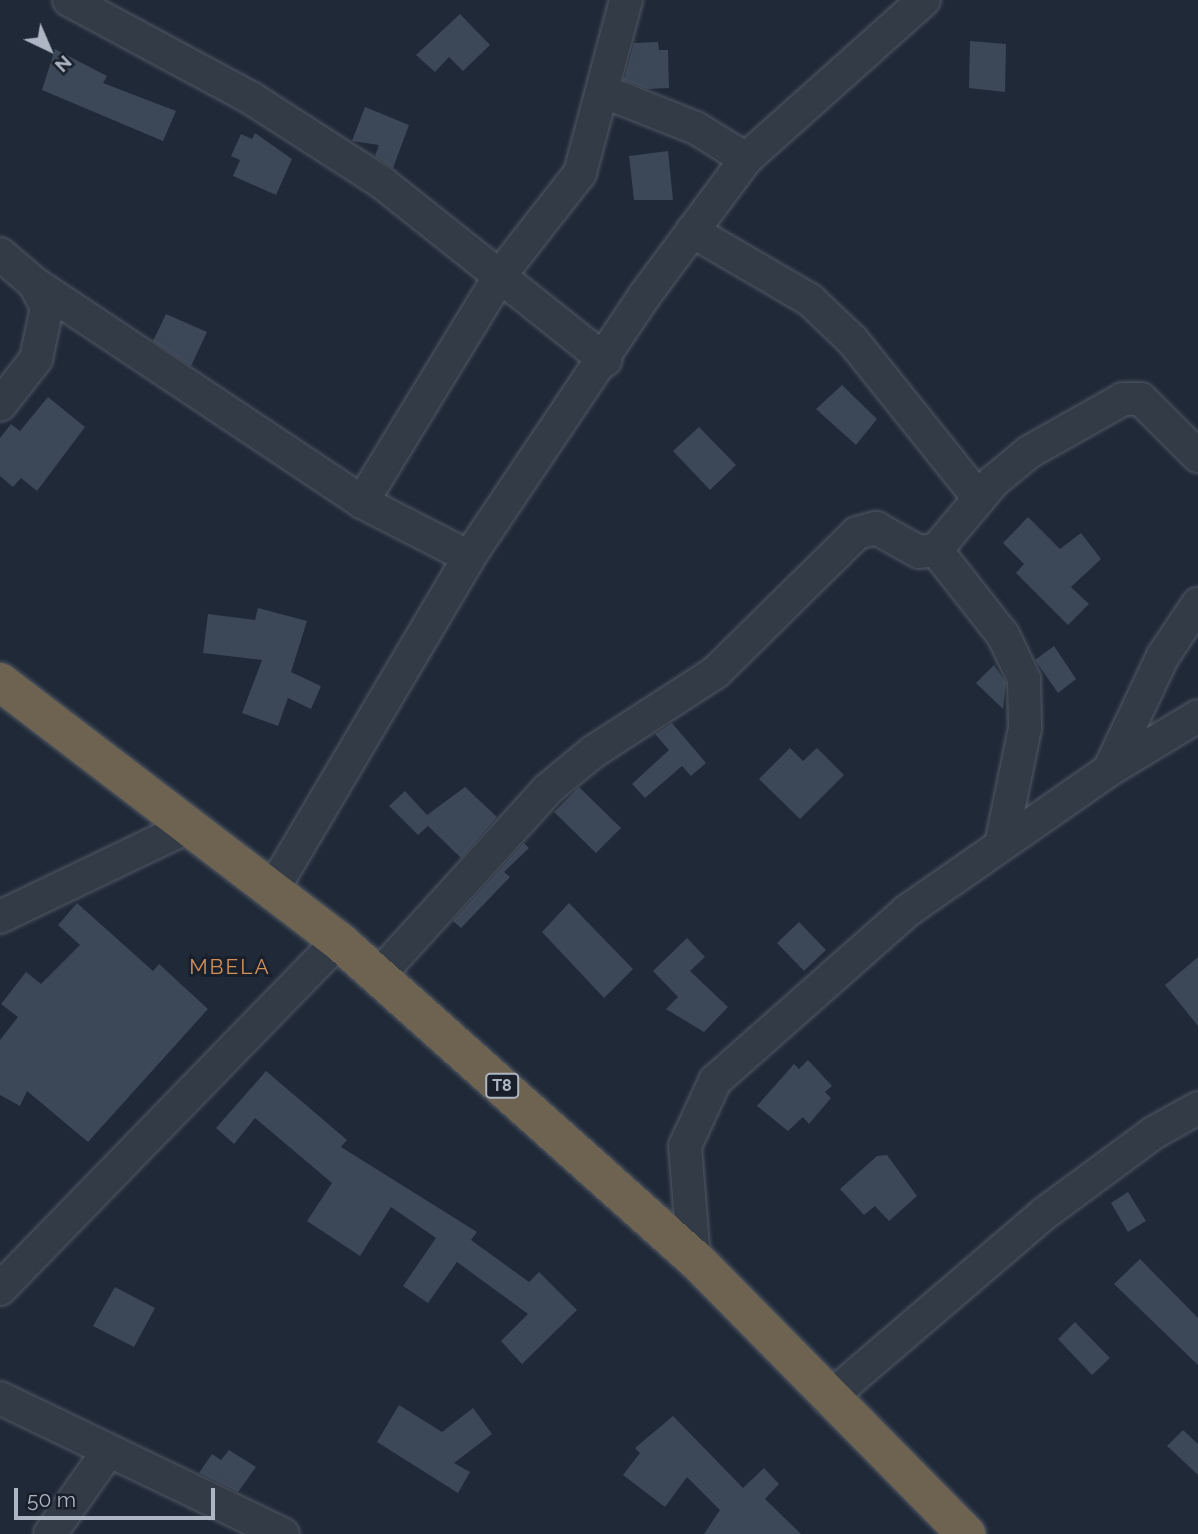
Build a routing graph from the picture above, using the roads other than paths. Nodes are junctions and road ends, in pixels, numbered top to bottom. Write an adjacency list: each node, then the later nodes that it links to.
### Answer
1 (69, 0): 8 (street)
2 (626, 0): 4 (street)
3 (924, 0): 5 (street)
4 (605, 92): 5 (street); 8 (street)
5 (746, 159): 6 (street)
6 (692, 231): 10 (street); 13 (street)
7 (0, 254): 9 (street)
8 (500, 274): 10 (street); 14 (street)
9 (34, 283): 11 (street); 14 (street)
10 (605, 360): 16 (street)
11 (0, 404)
12 (1198, 456): 13 (street)
13 (979, 498): 15 (street)
14 (362, 502): 16 (street)
15 (936, 550): 22 (street); 26 (street)
16 (469, 557): 23 (street)
17 (1198, 604): 20 (street)
18 (0, 682): 21 (highway, T8)
19 (1198, 716): 20 (street)
20 (1109, 770): 22 (street)
21 (190, 826): 23 (highway, T8); 24 (street)
22 (1001, 845): 28 (street)
23 (273, 889): 25 (highway, T8)
24 (0, 917)
25 (339, 941): 26 (highway, T8); 29 (street)
26 (378, 976): 28 (highway, T8)
27 (1198, 1108): 31 (street)
28 (694, 1258): 31 (highway, T8)
29 (0, 1289)
30 (0, 1398): 32 (street)
31 (828, 1399): 35 (highway, T8)
32 (107, 1453): 33 (street); 34 (street)
33 (50, 1534)
34 (283, 1534)
35 (966, 1534)

